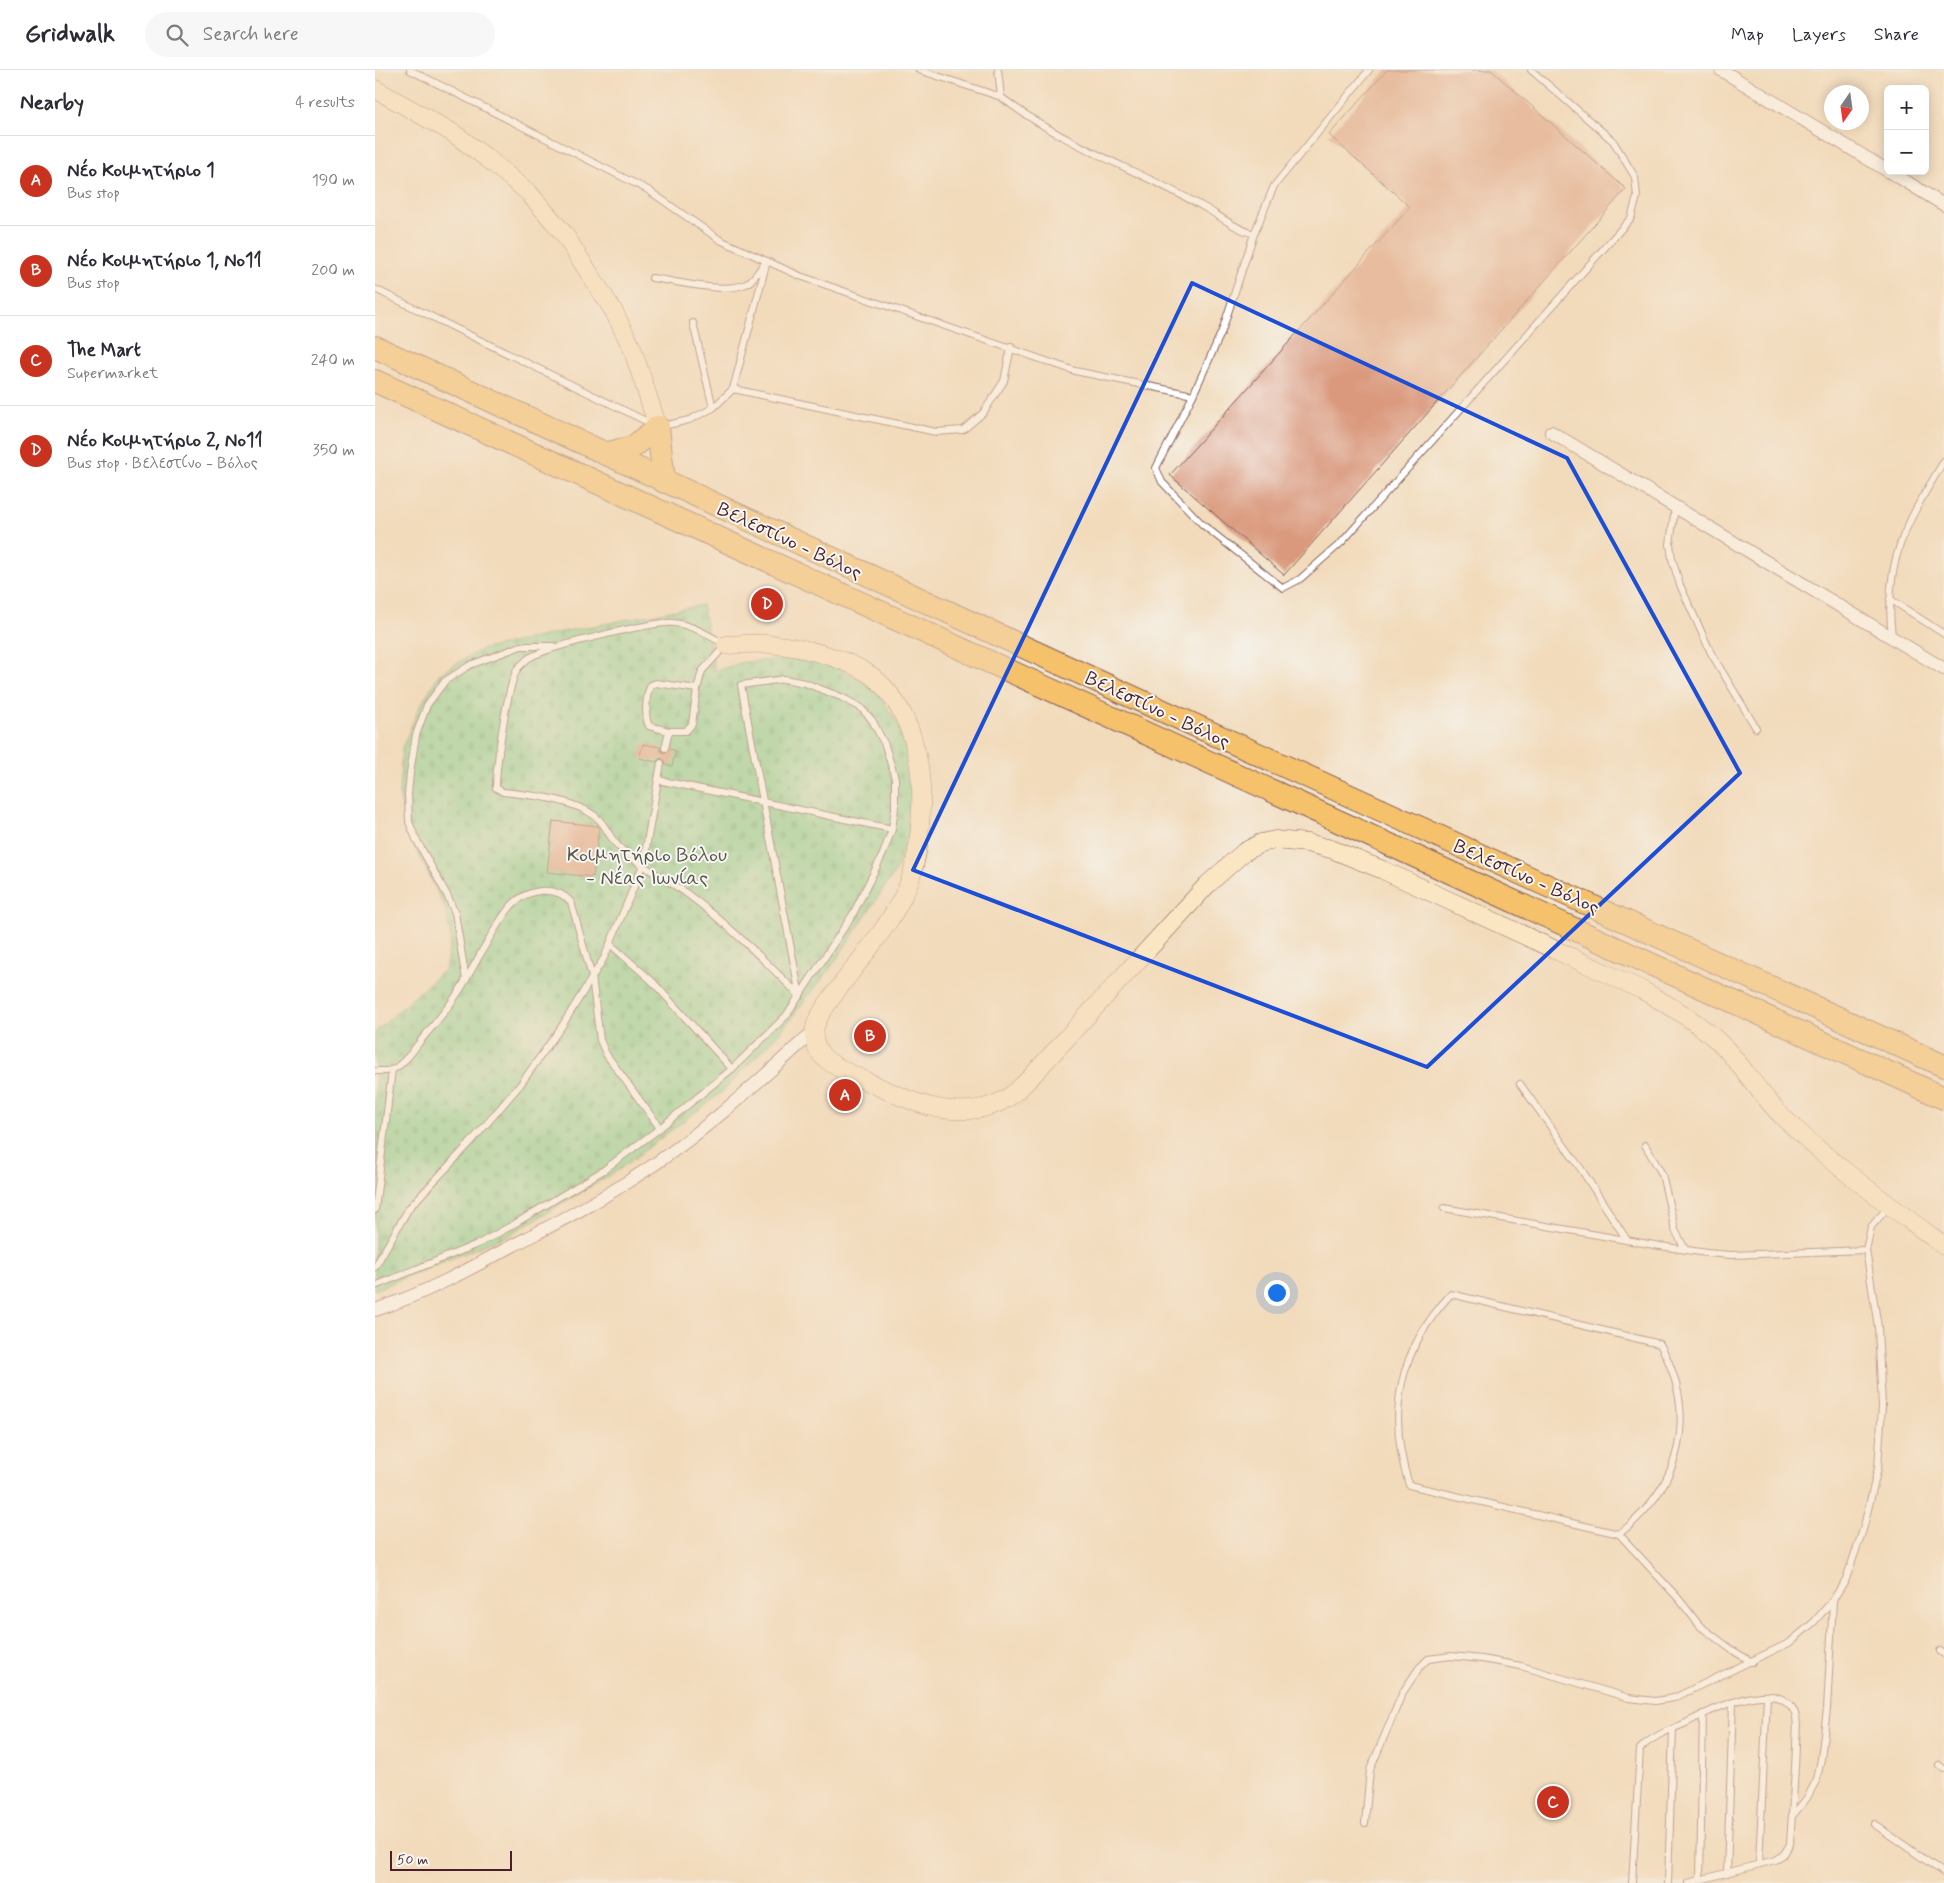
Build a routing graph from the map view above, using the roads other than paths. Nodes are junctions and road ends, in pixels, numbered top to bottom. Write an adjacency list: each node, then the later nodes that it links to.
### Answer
1 (410, 70): 13 (lane)
2 (919, 70): 8 (lane)
3 (998, 70): 8 (lane)
4 (1369, 70): 12 (lane)
5 (1531, 70): 21 (lane)
6 (1721, 70): 9 (street)
7 (375, 90): 23 (street)
8 (1001, 97): 12 (lane)
9 (1884, 169)
10 (1895, 175): 11 (street)
11 (1944, 205)
12 (1254, 234): 21 (lane)
13 (767, 261): 14 (lane); 18 (lane); 20 (lane)
14 (652, 278)
15 (375, 289): 23 (lane)
16 (693, 323): 22 (lane)
17 (375, 347): 25 (highway, Βελεστίνο - Βόλος)
18 (1011, 348): 20 (lane); 21 (lane)
19 (375, 381): 54 (highway, Βελεστίνο - Βόλος)
20 (733, 388): 22 (lane)
21 (1193, 395)
22 (713, 408): 23 (lane)
23 (658, 428): 25 (highway); 27 (highway)
24 (1551, 432): 28 (street)
25 (605, 454): 27 (highway, Βελεστίνο - Βόλος)
26 (1944, 461): 29 (lane)
27 (664, 482): 49 (highway, Βελεστίνο - Βόλος)
28 (1676, 506): 31 (street); 36 (lane)
29 (1890, 599): 30 (lane); 31 (lane)
30 (1944, 634)
31 (1892, 638): 34 (street)
32 (727, 645): 33 (lane); 35 (lane); 48 (street)
33 (556, 646): 43 (lane); 46 (lane)
34 (1944, 669)
35 (697, 689): 37 (lane); 37 (lane)
36 (1756, 728)
37 (669, 731): 38 (lane)
38 (665, 748)
39 (661, 763): 40 (lane)
40 (658, 780): 41 (lane); 43 (lane)
41 (764, 803): 42 (lane); 42 (lane); 47 (lane)
42 (892, 829): 47 (lane)
43 (643, 865): 44 (lane); 47 (lane)
44 (610, 944): 45 (lane); 50 (lane)
45 (592, 977): 46 (lane); 55 (lane); 64 (lane)
46 (466, 980): 51 (lane)
47 (800, 996): 50 (lane)
48 (814, 1031): 57 (street); 66 (street)
49 (1944, 1066)
50 (732, 1069): 55 (lane)
51 (392, 1070): 52 (lane); 59 (lane)
52 (375, 1071)
53 (1520, 1084): 60 (lane)
54 (1944, 1098)
55 (660, 1128): 65 (lane)
56 (1645, 1145): 62 (lane)
57 (1890, 1205): 61 (street); 63 (lane)
58 (1444, 1208): 60 (lane)
59 (375, 1210)
60 (1627, 1240): 62 (lane)
61 (1944, 1246)
62 (1685, 1249): 63 (lane)
63 (1866, 1250): 68 (lane)
64 (375, 1267)
65 (375, 1286)
66 (375, 1310)
67 (1619, 1534): 67 (lane); 69 (lane)
68 (1833, 1600): 69 (lane); 74 (lane)
69 (1753, 1662): 75 (lane)
70 (1767, 1696): 71 (lane); 74 (lane); 77 (lane)
71 (1733, 1702): 72 (lane); 78 (lane)
72 (1703, 1714): 73 (lane); 80 (lane)
73 (1673, 1729): 81 (lane); 82 (lane)
74 (1792, 1816): 77 (lane)
75 (1365, 1823)
76 (1874, 1824): 79 (lane)
77 (1759, 1864): 78 (lane)
78 (1727, 1873): 80 (lane)
79 (1944, 1873)
80 (1699, 1880): 83 (lane)
81 (1632, 1883)
82 (1668, 1883)
83 (1688, 1883)

